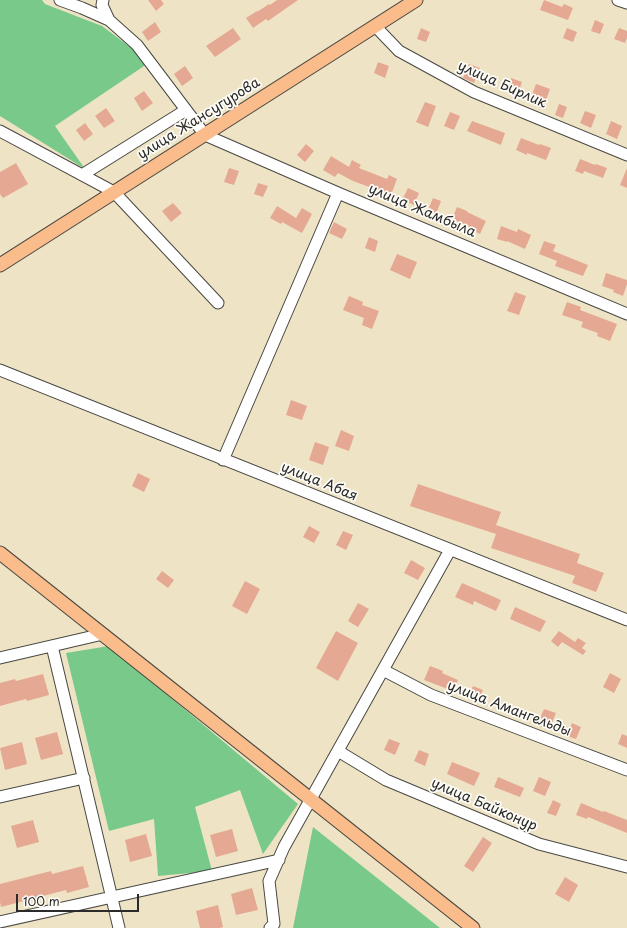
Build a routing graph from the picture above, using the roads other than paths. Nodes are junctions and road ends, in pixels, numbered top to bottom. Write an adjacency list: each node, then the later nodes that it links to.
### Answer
1 (60, 0): 6 (street)
2 (103, 0): 6 (street)
3 (618, 0): 5 (street)
4 (412, 1): 7 (main road, улица Жансугурова)
5 (627, 4)
6 (109, 20): 8 (street)
7 (376, 26): 10 (main road, улица Жансугурова); 11 (street, улица Бирлик)
8 (186, 110): 10 (street); 12 (street)
9 (0, 131): 12 (street)
10 (205, 135): 13 (main road, улица Жансугурова); 14 (street, улица Жамбыла)
11 (627, 155)
12 (82, 175): 13 (street)
13 (114, 192): 15 (main road, улица Жансугурова); 16 (street)
14 (338, 192): 17 (street, улица Жамбыла); 19 (street)
15 (0, 265)
16 (218, 303)
17 (627, 314)
18 (0, 370): 19 (street, улица Абая)
19 (223, 460): 20 (street, улица Абая)
20 (450, 550): 22 (street, улица Абая); 26 (street)
21 (0, 553): 23 (main road)
22 (627, 620)
23 (103, 634): 24 (street); 31 (main road)
24 (52, 646): 25 (street); 29 (street)
25 (0, 658)
26 (383, 670): 27 (street); 28 (street, улица Амангельды)
27 (338, 751): 31 (street); 33 (street, улица Байконур)
28 (627, 770)
29 (84, 778): 30 (street); 34 (street)
30 (0, 797)
31 (311, 799): 32 (street); 38 (main road)
32 (279, 860): 34 (street); 37 (street)
33 (627, 867)
34 (112, 897): 35 (street); 36 (street)
35 (0, 922)
36 (119, 928)
37 (270, 928)
38 (473, 928)

